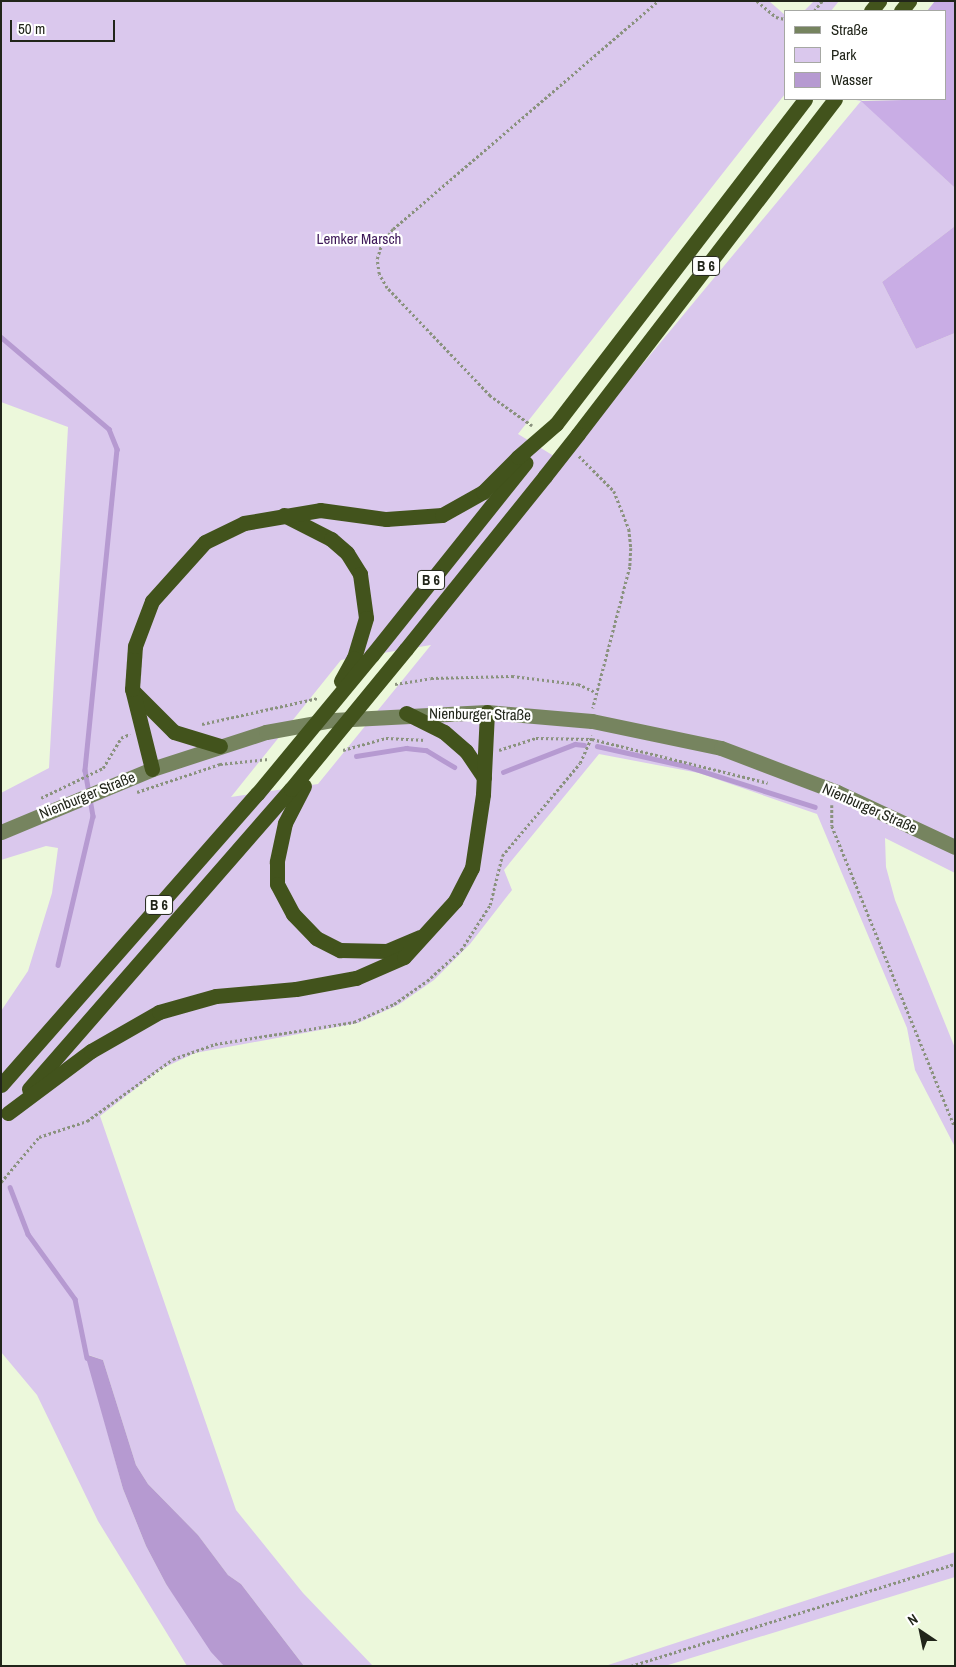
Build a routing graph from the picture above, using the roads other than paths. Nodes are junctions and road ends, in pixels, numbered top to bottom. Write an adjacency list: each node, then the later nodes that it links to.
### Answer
1 (804, 100): 3 (highway, B 6, bridge)
2 (834, 100): 12 (highway, B 6, bridge)
3 (522, 460): 4 (highway); 8 (highway, B 6, bridge)
4 (283, 515): 5 (highway); 8 (highway, bridge)
5 (132, 690): 9 (highway); 10 (highway)
6 (488, 712): 7 (street, Nienburger Straße); 11 (highway); 14 (street, Nienburger Straße)
7 (406, 714): 9 (street, Nienburger Straße); 11 (highway)
8 (320, 717): 16 (highway, B 6, bridge)
9 (220, 746): 10 (street, Nienburger Straße)
10 (152, 769): 13 (street, Nienburger Straße)
11 (484, 778): 15 (highway)
12 (297, 787): 15 (highway); 17 (highway, B 6)
13 (1, 832)
14 (955, 848)
15 (430, 932): 17 (highway)
16 (1, 1085)
17 (5, 1117)

